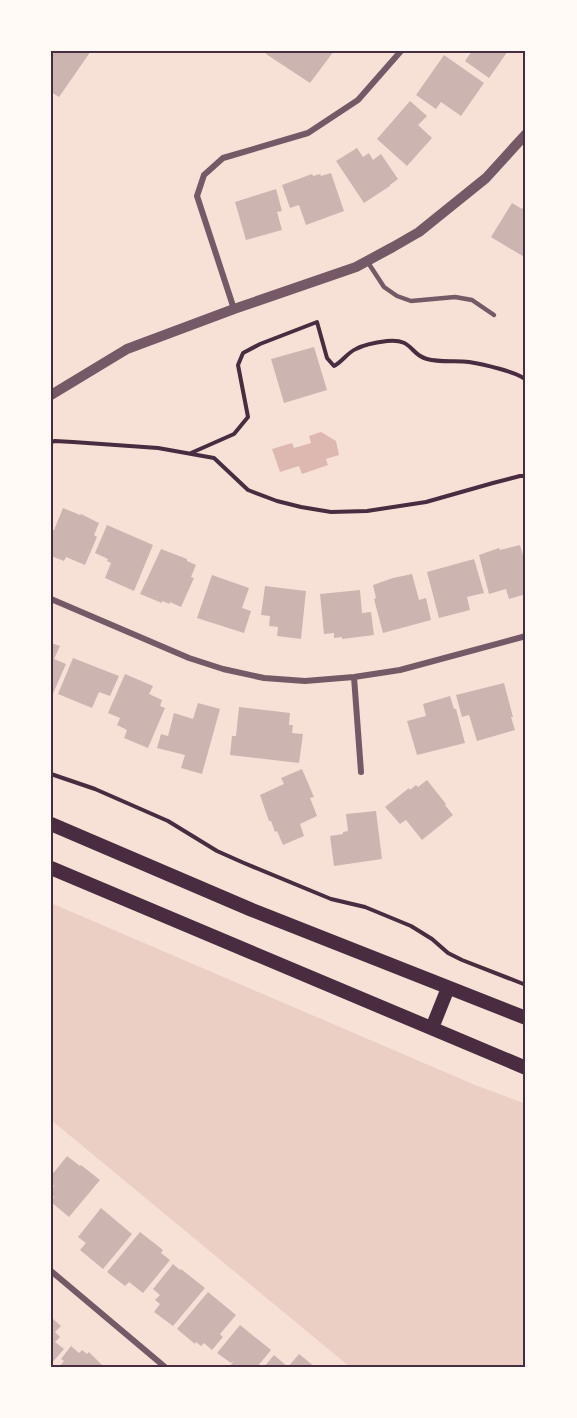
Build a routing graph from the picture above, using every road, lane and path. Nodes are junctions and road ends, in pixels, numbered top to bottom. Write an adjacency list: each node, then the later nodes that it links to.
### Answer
1 (401, 51): 4 (street)
2 (525, 136): 3 (street)
3 (367, 261): 4 (street); 5 (lane)
4 (234, 309): 7 (street)
5 (494, 315)
6 (526, 380): 9 (path)
7 (51, 395)
8 (51, 442): 9 (path)
9 (190, 453): 10 (path)
10 (526, 476)
11 (51, 599): 13 (street)
12 (526, 636): 13 (street)
13 (354, 677): 14 (street)
14 (361, 772)
15 (51, 774): 18 (path)
16 (51, 824): 19 (main road)
17 (51, 868): 21 (main road)
18 (526, 985)
19 (448, 988): 20 (main road); 21 (main road)
20 (526, 1018)
21 (432, 1028): 22 (main road)
22 (526, 1068)
23 (51, 1271): 24 (street)
24 (165, 1367)

